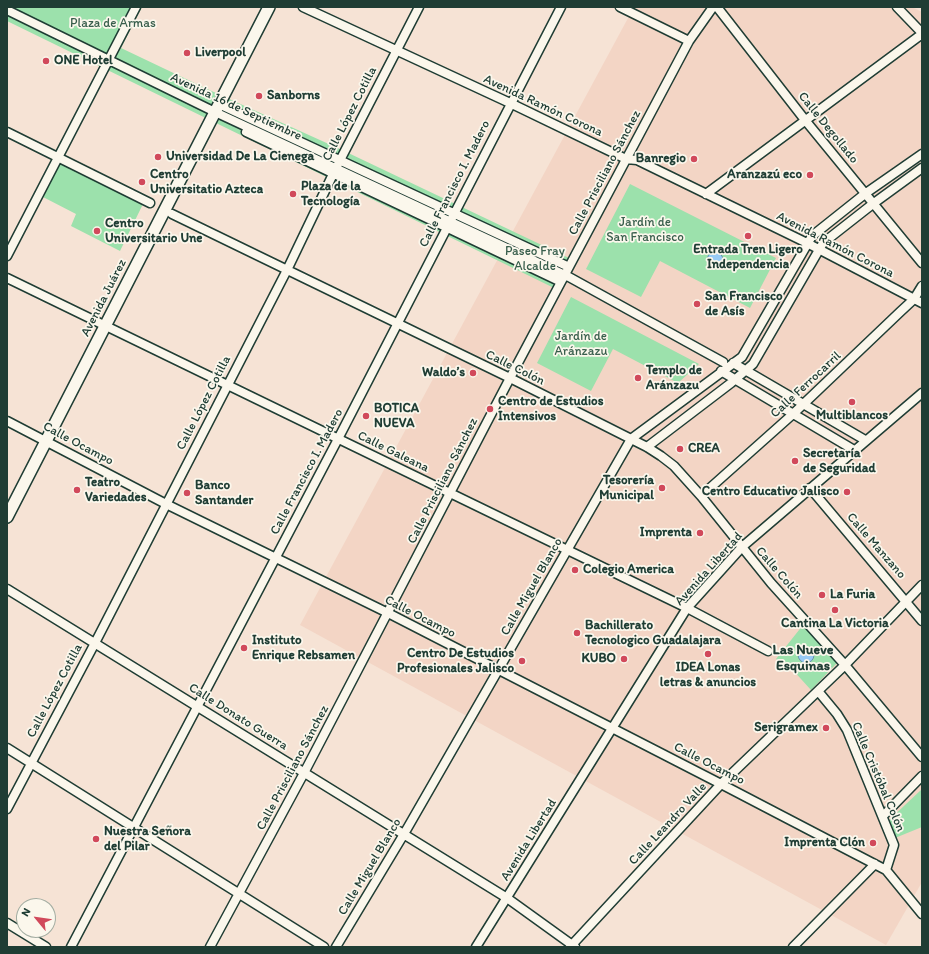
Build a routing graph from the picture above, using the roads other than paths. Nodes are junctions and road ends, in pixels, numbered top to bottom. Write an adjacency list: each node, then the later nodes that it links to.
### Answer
1 (136, 7): 14 (street)
2 (269, 7): 16 (main road, Avenida Juárez)
3 (303, 7): 13 (street, Avenida Ramón Corona)
4 (419, 7): 13 (street, Calle López Cotilla)
5 (561, 7): 15 (street, Calle Francisco I. Madero)
6 (620, 7): 12 (street)
7 (713, 7): 12 (street, Calle Prisciliano Sánchez)
8 (717, 7): 17 (street, Calle Degollado)
9 (897, 7): 11 (street)
10 (7, 10): 14 (street, Avenida 16 de Septiembre)
11 (922, 34): 17 (street)
12 (689, 41): 21 (street, Calle Prisciliano Sánchez)
13 (396, 51): 15 (street, Avenida Ramón Corona); 22 (street, Calle López Cotilla)
14 (109, 59): 16 (street, Avenida 16 de Septiembre); 20 (street)
15 (510, 103): 21 (street, Avenida Ramón Corona); 29 (street, Calle Francisco I. Madero)
16 (216, 110): 22 (street, Avenida 16 de Septiembre); 22 (street, Avenida 16 de Septiembre); 42 (main road, Avenida Juárez)
17 (805, 120): 24 (street, Calle Degollado); 25 (street)
18 (7, 132): 20 (street)
19 (922, 154): 24 (street, Calle Miguel Blanco)
20 (58, 158): 26 (street); 32 (street)
21 (626, 159): 25 (street, Avenida Ramón Corona); 35 (street, Calle Prisciliano Sánchez)
22 (337, 167): 29 (street, Avenida 16 de Septiembre); 29 (street, Avenida 16 de Septiembre); 34 (street, Calle López Cotilla)
23 (922, 168): 27 (street)
24 (866, 193): 27 (street, Calle Degollado); 30 (street, Calle Miguel Blanco)
25 (706, 194): 30 (street, Avenida Ramón Corona)
26 (150, 203)
27 (874, 203): 31 (street); 33 (street, Calle Degollado)
28 (172, 214): 34 (street, Calle Colón)
29 (450, 221): 35 (street, Avenida 16 de Septiembre); 37 (street, Avenida 16 de Septiembre); 41 (street, Calle Francisco I. Madero)
30 (808, 243): 31 (street, Avenida Ramón Corona); 44 (street, Calle Miguel Blanco)
31 (820, 250): 39 (street, Avenida Ramón Corona); 45 (street)
32 (7, 256)
33 (922, 263)
34 (287, 270): 41 (street, Calle Colón); 49 (street, Calle López Cotilla)
35 (567, 271): 37 (street, Calle Prisciliano Sánchez); 43 (street, Avenida 16 de Septiembre)
36 (7, 278): 42 (street, Calle Galeana)
37 (561, 282): 47 (street, Calle Prisciliano Sánchez)
38 (922, 286): 39 (street, Calle Ferrocarril)
39 (914, 299): 40 (street, Avenida Ramón Corona); 51 (street, Calle Ferrocarril)
40 (922, 303)
41 (397, 325): 47 (street, Calle Colón); 54 (street, Calle Francisco I. Madero)
42 (105, 326): 49 (street, Calle Galeana); 57 (main road, Avenida Juárez)
43 (723, 362)
44 (733, 363): 45 (street); 46 (street, Calle Miguel Blanco)
45 (746, 370): 48 (street); 51 (street)
46 (721, 371): 48 (street); 55 (street, Calle Miguel Blanco)
47 (510, 378): 55 (street, Calle Colón); 61 (street, Calle Prisciliano Sánchez)
48 (735, 380): 52 (street); 58 (street)
49 (227, 385): 54 (street, Calle Galeana); 63 (street, Calle López Cotilla)
50 (922, 393): 56 (street, Avenida Libertad)
51 (803, 404): 52 (street, Calle Ferrocarril); 56 (street)
52 (792, 414): 59 (street); 62 (street, Calle Ferrocarril)
53 (7, 421): 57 (street, Calle Ocampo)
54 (338, 439): 61 (street, Calle Galeana); 67 (street, Calle Francisco I. Madero)
55 (631, 439): 58 (street, Calle Colón); 66 (street, Calle Miguel Blanco)
56 (865, 440): 59 (street, Avenida Libertad)
57 (46, 441): 63 (street, Calle Ocampo); 64 (main road, Avenida Juárez)
58 (647, 447): 62 (street, Calle Colón)
59 (854, 450): 60 (street, Avenida Libertad)
60 (810, 488): 65 (street, Avenida Libertad); 70 (street, Calle Manzano)
61 (450, 493): 66 (street, Calle Galeana); 72 (street, Calle Prisciliano Sánchez)
62 (701, 496): 65 (street, Calle Colón)
63 (166, 504): 67 (street, Calle Ocampo); 74 (street, Calle López Cotilla)
64 (7, 517)
65 (742, 547): 71 (street, Avenida Libertad); 76 (street, Calle Colón)
66 (567, 550): 71 (street, Calle Galeana); 77 (street, Calle Miguel Blanco)
67 (276, 558): 72 (street, Calle Ocampo); 79 (street, Calle Francisco I. Madero)
68 (922, 585): 70 (street, Calle Leandro Valle)
69 (7, 589): 74 (street, Calle Donato Guerra)
70 (907, 601): 73 (street, Calle Manzano); 76 (street, Calle Leandro Valle)
71 (687, 608): 75 (street, Calle Galeana); 80 (street, Avenida Libertad)
72 (388, 614): 77 (street, Calle Ocampo); 84 (street, Calle Prisciliano Sánchez)
73 (922, 621)
74 (95, 643): 79 (street, Calle Donato Guerra); 83 (street, Calle López Cotilla)
75 (768, 651)
76 (845, 665): 78 (street, Calle Leandro Valle); 82 (street, Calle Colón)
77 (497, 670): 80 (street, Calle Ocampo); 90 (street, Calle Miguel Blanco)
78 (818, 691): 86 (street, Calle Leandro Valle); 88 (street, Calle Cristóbal Colón)
79 (197, 706): 84 (street, Calle Donato Guerra); 89 (street, Calle Francisco I. Madero)
80 (612, 729): 86 (street, Calle Ocampo); 94 (street, Avenida Libertad)
81 (7, 748): 83 (street)
82 (922, 757)
83 (31, 762): 87 (street, Calle López Cotilla); 89 (street)
84 (304, 773): 90 (street, Calle Donato Guerra); 93 (street, Calle Prisciliano Sánchez)
85 (922, 776): 88 (street)
86 (721, 784): 91 (street, Calle Ocampo); 97 (street, Calle Leandro Valle)
87 (7, 808)
88 (883, 816): 92 (street, Calle Cristóbal Colón)
89 (135, 828): 93 (street); 99 (street, Calle Francisco I. Madero)
90 (404, 834): 94 (street, Calle Donato Guerra); 102 (street, Calle Miguel Blanco)
91 (875, 864): 92 (street, Calle Ocampo); 104 (street)
92 (886, 870): 95 (street)
93 (239, 893): 100 (street, Calle Prisciliano Sánchez); 101 (street)
94 (507, 898): 97 (street, Calle Donato Guerra); 103 (street, Avenida Libertad)
95 (922, 914)
96 (7, 923): 98 (street)
97 (572, 946)
98 (46, 947)
99 (71, 947)
100 (210, 947)
101 (324, 947)
102 (336, 947)
103 (476, 947)
104 (793, 947)

